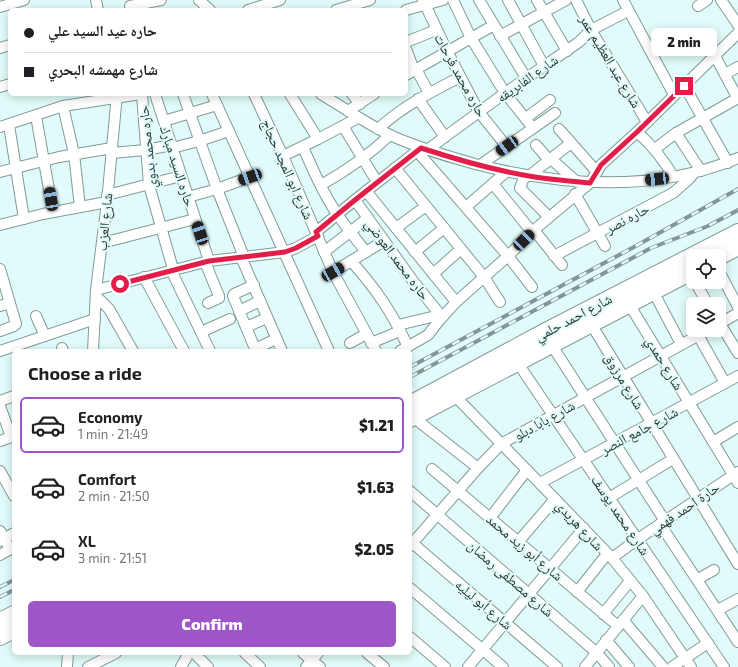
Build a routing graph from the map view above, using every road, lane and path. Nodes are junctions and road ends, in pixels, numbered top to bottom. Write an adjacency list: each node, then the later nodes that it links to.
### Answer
1 (24, 0): 18 (street)
2 (161, 0): 19 (street)
3 (199, 0): 20 (street)
4 (370, 0): 22 (street)
5 (443, 0): 15 (street)
6 (452, 0): 33 (street)
7 (480, 0): 27 (street)
8 (508, 0): 26 (street)
9 (537, 0): 25 (street)
10 (566, 0): 25 (street)
11 (576, 0): 30 (street, شارع عبد العظيم عمر)
12 (623, 0): 24 (street)
13 (707, 0): 17 (street)
14 (722, 0): 28 (street)
15 (424, 2): 23 (street); 29 (street, حاره محمد فرحات)
16 (278, 3): 21 (street)
17 (698, 6)
18 (0, 7)
19 (129, 7)
20 (208, 8)
21 (257, 8)
22 (343, 8)
23 (408, 9)
24 (628, 11): 30 (street, شارع الفابريقه); 48 (street)
25 (544, 12): 26 (street); 35 (street)
26 (521, 24): 32 (street); 39 (street)
27 (494, 25): 32 (street); 33 (street)
28 (738, 25)
29 (436, 30): 34 (street); 36 (street, حاره محمد فرحات)
30 (591, 30): 35 (street, شارع الفابريقه); 74 (street, شارع عبد العظيم عمر)
31 (738, 33): 38 (street)
32 (500, 36): 44 (street)
33 (471, 38): 36 (street); 47 (street)
34 (408, 41)
35 (567, 50): 39 (street, شارع الفابريقه)
36 (447, 51): 41 (street); 43 (street, حاره محمد فرحات)
37 (408, 56): 41 (street)
38 (715, 56): 42 (street); 45 (street)
39 (544, 66): 44 (street, شارع الفابريقه)
40 (738, 67): 42 (street)
41 (412, 71): 46 (street)
42 (725, 74): 59 (street)
43 (460, 77): 46 (street); 66 (street, حاره محمد فرحات)
44 (526, 78): 47 (street, شارع الفابريقه)
45 (684, 86): 48 (street); 72 (street)
46 (429, 93): 60 (street)
47 (505, 93): 66 (street, شارع الفابريقه); 71 (street)
48 (674, 95): 74 (street)
49 (117, 96): 64 (street); 95 (street, شارع العزب)
50 (142, 96): 94 (street, حاره محمد بدوي)
51 (156, 96): 73 (street, حاره السيد مبارك)
52 (184, 96): 68 (street)
53 (213, 96): 63 (street)
54 (258, 96): 97 (street, شارع ابو المجد حجاج)
55 (291, 96): 85 (street)
56 (324, 96): 65 (street)
57 (354, 96): 62 (street)
58 (371, 96): 62 (street)
59 (738, 98): 72 (street)
60 (418, 99): 78 (street); 84 (street)
61 (550, 100): 71 (street)
62 (360, 104): 65 (street)
63 (217, 105): 68 (street); 80 (street)
64 (63, 106): 69 (street); 96 (street)
65 (348, 111): 70 (street)
66 (479, 112): 84 (street, شارع الفابريقه); 90 (street, حاره محمد فرحات)
67 (555, 113): 77 (street)
68 (189, 114): 73 (street); 86 (street)
69 (36, 116): 75 (street); 100 (street)
70 (358, 118): 76 (street); 78 (street)
71 (526, 118): 77 (street)
72 (702, 118): 82 (street); 102 (street)
73 (164, 121): 89 (street, حاره السيد مبارك)
74 (647, 122): 81 (street)
75 (4, 126): 104 (street)
76 (343, 126): 85 (street); 99 (street)
77 (533, 128): 90 (street)
78 (378, 129): 83 (street)
79 (559, 129): 87 (street)
80 (229, 131): 86 (street); 113 (street)
81 (637, 132): 93 (street); 109 (street)
82 (676, 134): 93 (street); 106 (street)
83 (390, 135): 92 (street); 99 (street)
84 (446, 137): 92 (street, شارع الفابريقه)
85 (318, 139): 91 (street)
86 (199, 141): 89 (street); 120 (street)
87 (571, 143): 101 (street); 109 (street)
88 (536, 145): 101 (street)
89 (172, 146): 94 (street); 110 (street, حاره السيد مبارك)
90 (507, 146): 103 (street)
91 (303, 147): 97 (street); 119 (street)
92 (422, 149): 103 (street); 105 (street, شارع الفابريقه); 128 (street)
93 (655, 149): 112 (street)
94 (146, 150): 95 (street); 118 (street, حاره محمد بدوي)
95 (112, 151): 96 (street); 124 (street, شارع العزب)
96 (74, 154): 100 (street); 127 (street)
97 (283, 156): 143 (street, شارع ابو المجد حجاج)
98 (738, 158): 102 (street)
99 (363, 159): 114 (street); 119 (street)
100 (44, 160): 104 (street); 129 (street)
101 (550, 160): 111 (street); 115 (street)
102 (728, 163): 106 (street)
103 (480, 165): 108 (street)
104 (16, 168): 107 (street); 133 (street)
105 (395, 168): 114 (street, شارع الفابريقه); 126 (street)
106 (698, 171): 112 (street); 142 (street, حاره نصر)
107 (0, 172)
108 (506, 172): 111 (street); 117 (street)
109 (597, 172): 116 (street)
110 (181, 176): 118 (street); 123 (street, حاره السيد مبارك)
111 (527, 176): 115 (street); 131 (street)
112 (673, 176): 116 (street)
113 (250, 177): 120 (street); 149 (street)
114 (377, 182): 121 (street, شارع الفابريقه)
115 (577, 182): 116 (street)
116 (590, 183): 122 (street)
117 (493, 184): 128 (street); 139 (street)
118 (149, 185): 124 (street); 137 (street, حاره محمد بدوي)
119 (321, 185): 130 (street)
120 (217, 189): 123 (street); 156 (street)
121 (366, 191): 125 (street, شارع الفابريقه); 136 (street)
122 (576, 194): 131 (street); 142 (street)
123 (188, 197): 134 (street, حاره السيد مبارك)
124 (107, 199): 127 (street); 145 (street, شارع العزب)
125 (355, 200): 130 (street, شارع الفابريقه); 132 (street, حاره محمد العوضي)
126 (426, 206): 136 (street); 138 (street)
127 (80, 207): 129 (street)
128 (466, 208): 154 (street)
129 (53, 212): 133 (street)
130 (338, 215): 140 (street); 143 (street, شارع الفابريقه)
131 (549, 217): 139 (street)
132 (368, 218): 140 (street); 144 (street, حاره محمد العوضي)
133 (24, 219): 135 (street)
134 (195, 219): 137 (street); 157 (street, حاره السيد مبارك)
135 (0, 225)
136 (395, 226): 144 (street); 152 (street)
137 (162, 228): 145 (street); 161 (street, حاره محمد بدوي)
138 (444, 228): 148 (street); 152 (street)
139 (533, 231): 154 (street); 155 (street)
140 (351, 232): 150 (street); 151 (street)
141 (738, 232): 225 (main road, شارع احمد حلمي)
142 (598, 233): 146 (street); 155 (street, حاره نصر)
143 (317, 234): 149 (street, شارع الفابريقه); 150 (street, شارع ابو المجد حجاج)
144 (381, 238): 151 (street); 183 (street, حاره محمد العوضي)
145 (102, 243): 171 (street, شارع العزب)
146 (605, 246)
147 (738, 247): 153 (main road)
148 (461, 250): 163 (street); 165 (street)
149 (285, 252): 156 (street, شارع الفابريقه); 210 (street)
150 (324, 252): 162 (street, شارع ابو المجد حجاج)
151 (366, 252): 158 (street)
152 (415, 252): 163 (street)
153 (726, 253)
154 (508, 256): 165 (street); 169 (street)
155 (554, 256): 159 (street)
156 (243, 257): 157 (street, شارع الفابريقه); 168 (street)
157 (207, 261): 161 (street, شارع الفابريقه); 176 (street, حاره السيد مبارك)
158 (351, 261): 162 (street); 190 (street)
159 (562, 265)
160 (0, 269): 175 (street)
161 (172, 270): 164 (street, شارع الفابريقه); 192 (street, حاره محمد بدوي)
162 (333, 272): 193 (street, شارع ابو المجد حجاج)
163 (433, 274): 173 (street)
164 (144, 277): 171 (street, شارع الفابريقه); 205 (street)
165 (484, 277): 173 (street); 174 (street)
166 (686, 278): 170 (main road, شارع احمد حلمي)
167 (726, 284): 179 (street)
168 (254, 285): 172 (street); 180 (street)
169 (532, 287)
170 (653, 292): 177 (main road, شارع احمد حلمي); 201 (street)
171 (96, 293): 185 (street, شارع العزب); 204 (street)
172 (260, 301): 180 (street); 184 (street)
173 (456, 302): 183 (street)
174 (500, 302)
175 (10, 303): 178 (street); 191 (street)
176 (208, 303)
177 (629, 304): 188 (main road, شارع احمد حلمي); 214 (street, شارع حمدي)
178 (0, 306)
179 (738, 307)
180 (239, 311): 189 (street)
181 (738, 313): 187 (street)
182 (36, 316): 195 (street)
183 (441, 316): 190 (street); 211 (street)
184 (267, 318): 189 (street); 198 (street)
185 (95, 319): 195 (street); 203 (street, شارع العزب)
186 (230, 319): 192 (street)
187 (726, 319)
188 (591, 324): 200 (main road, شارع احمد حلمي); 217 (street, شارع مرزوق)
189 (246, 327): 207 (street)
190 (399, 328): 202 (street); 211 (street)
191 (0, 331)
192 (201, 332): 206 (street, حاره محمد بدوي)
193 (366, 334): 199 (street); 202 (street, شارع ابو المجد حجاج)
194 (726, 334): 213 (street)
195 (45, 336): 212 (street)
196 (694, 337): 201 (street, شارع بابا دبلو)
197 (699, 337): 218 (street)
198 (276, 339): 208 (street); 209 (street)
199 (350, 343)
200 (551, 344): 215 (main road, شارع احمد حلمي); 221 (street)
201 (681, 344): 214 (street, شارع بابا دبلو)
202 (374, 347)
203 (93, 349)
204 (132, 349)
205 (183, 349)
206 (209, 349)
207 (256, 349)
208 (258, 349)
209 (281, 349)
210 (328, 349)
211 (404, 349)
212 (0, 352)
213 (738, 353)
214 (661, 356): 217 (street, شارع بابا دبلو); 223 (street, شارع حمدي)
215 (518, 362): 219 (main road, شارع احمد حلمي); 228 (street, شارع محمد يوسف)
216 (738, 376): 218 (street, شارع جامع النصر)
217 (623, 377): 221 (street, شارع بابا دبلو); 229 (street, شارع مرزوق)
218 (725, 383): 223 (street, شارع جامع النصر)
219 (454, 396): 226 (main road, شارع احمد حلمي); 236 (street, شارع هريدي)
220 (12, 397): 222 (street)
221 (586, 397): 228 (street, شارع بابا دبلو); 235 (street)
222 (0, 401)
223 (689, 403): 229 (street, شارع جامع النصر); 234 (street, شارع حمدي)
224 (0, 406): 231 (street)
225 (412, 413)
226 (412, 414)
227 (412, 415): 240 (street)
228 (554, 415): 236 (street, شارع بابا دبلو); 238 (street, شارع محمد يوسف)
229 (651, 423): 235 (street, شارع جامع النصر); 237 (street, شارع مرزوق)
230 (738, 427): 234 (street)
231 (12, 434)
232 (12, 436): 233 (street)
233 (0, 441)
234 (713, 442): 243 (street, شارع حمدي)
235 (615, 443): 238 (street, شارع جامع النصر); 244 (street)
236 (501, 444): 240 (street, شارع بابا دبلو); 241 (street, شارع هريدي)
237 (673, 459): 244 (street); 251 (street, شارع مرزوق)
238 (584, 460): 245 (street, شارع جامع النصر); 249 (street, شارع محمد يوسف)
239 (432, 468): 246 (street, شارع أبو زيد محمد)
240 (478, 468): 246 (street, شارع بابا دبلو)
241 (527, 470): 245 (street, شارع هريدي); 253 (street)
242 (0, 471): 247 (street)
243 (736, 476): 251 (street, حارة احمد فهمي)
244 (638, 480): 249 (street); 254 (street)
245 (540, 483): 250 (street, شارع هريدي)
246 (458, 491): 252 (street, شارع بابا دبلو); 253 (street, شارع أبو زيد محمد)
247 (12, 492)
248 (412, 493): 252 (street, شارع مصطفى رمضان)
249 (609, 498): 258 (street, شارع محمد يوسف)
250 (555, 499): 255 (street, شارع هريدي); 259 (street)
251 (697, 499): 254 (street, حارة احمد فهمي); 265 (street, شارع مرزوق)
252 (438, 514): 260 (street, شارع بابا دبلو); 272 (street, شارع مصطفى رمضان)
253 (490, 518): 259 (street, شارع أبو زيد محمد)
254 (662, 522): 258 (street, حارة احمد فهمي); 268 (street)
255 (584, 528): 264 (street, شارع هريدي); 266 (street)
256 (12, 534): 257 (street)
257 (1, 537): 262 (street)
258 (638, 539): 264 (street, حارة احمد فهمي); 286 (street, شارع محمد يوسف)
259 (518, 542): 266 (street, شارع أبو زيد محمد)
260 (412, 543)
261 (412, 545): 279 (street, شارع أبو ليليه)
262 (12, 548): 263 (street)
263 (0, 555)
264 (609, 556): 269 (street, شارع هريدي); 271 (street, حارة احمد فهمي)
265 (738, 564)
266 (550, 569): 271 (street, شارع أبو زيد محمد); 272 (street)
267 (714, 570): 268 (street)
268 (698, 579): 275 (street)
269 (630, 581): 273 (street, شارع هريدي); 276 (street)
270 (412, 590): 287 (street)
271 (577, 592): 276 (street, شارع أبو زيد محمد)
272 (529, 593): 279 (street); 288 (street, شارع مصطفى رمضان)
273 (643, 596): 280 (street); 296 (street, شارع هريدي)
274 (738, 599): 275 (street)
275 (718, 610): 285 (street)
276 (603, 614): 280 (street, شارع أبو زيد محمد)
277 (12, 615): 278 (main road)
278 (0, 621)
279 (505, 622): 287 (street); 307 (street, شارع أبو ليليه)
280 (620, 623): 284 (street); 311 (street, شارع أبو زيد محمد)
281 (12, 631): 282 (main road)
282 (0, 637)
283 (412, 640): 304 (street)
284 (606, 640): 288 (street); 310 (street)
285 (738, 642)
286 (708, 643): 296 (street); 314 (street, شارع محمد يوسف)
287 (482, 649): 305 (street); 306 (street)
288 (597, 653): 308 (street); 309 (street, شارع مصطفى رمضان)
289 (68, 655): 298 (street)
290 (112, 655): 299 (street)
291 (188, 655): 300 (street)
292 (196, 655): 301 (street)
293 (247, 655): 302 (street)
294 (305, 655): 297 (street)
295 (369, 655): 303 (street)
296 (685, 658): 312 (street); 313 (street, شارع هريدي)
297 (314, 662)
298 (67, 667)
299 (88, 667)
300 (181, 667)
301 (208, 667)
302 (260, 667)
303 (384, 667)
304 (445, 667)
305 (468, 667)
306 (503, 667)
307 (557, 667)
308 (585, 667)
309 (609, 667)
310 (629, 667)
311 (663, 667)
312 (672, 667)
313 (691, 667)
314 (724, 667)

